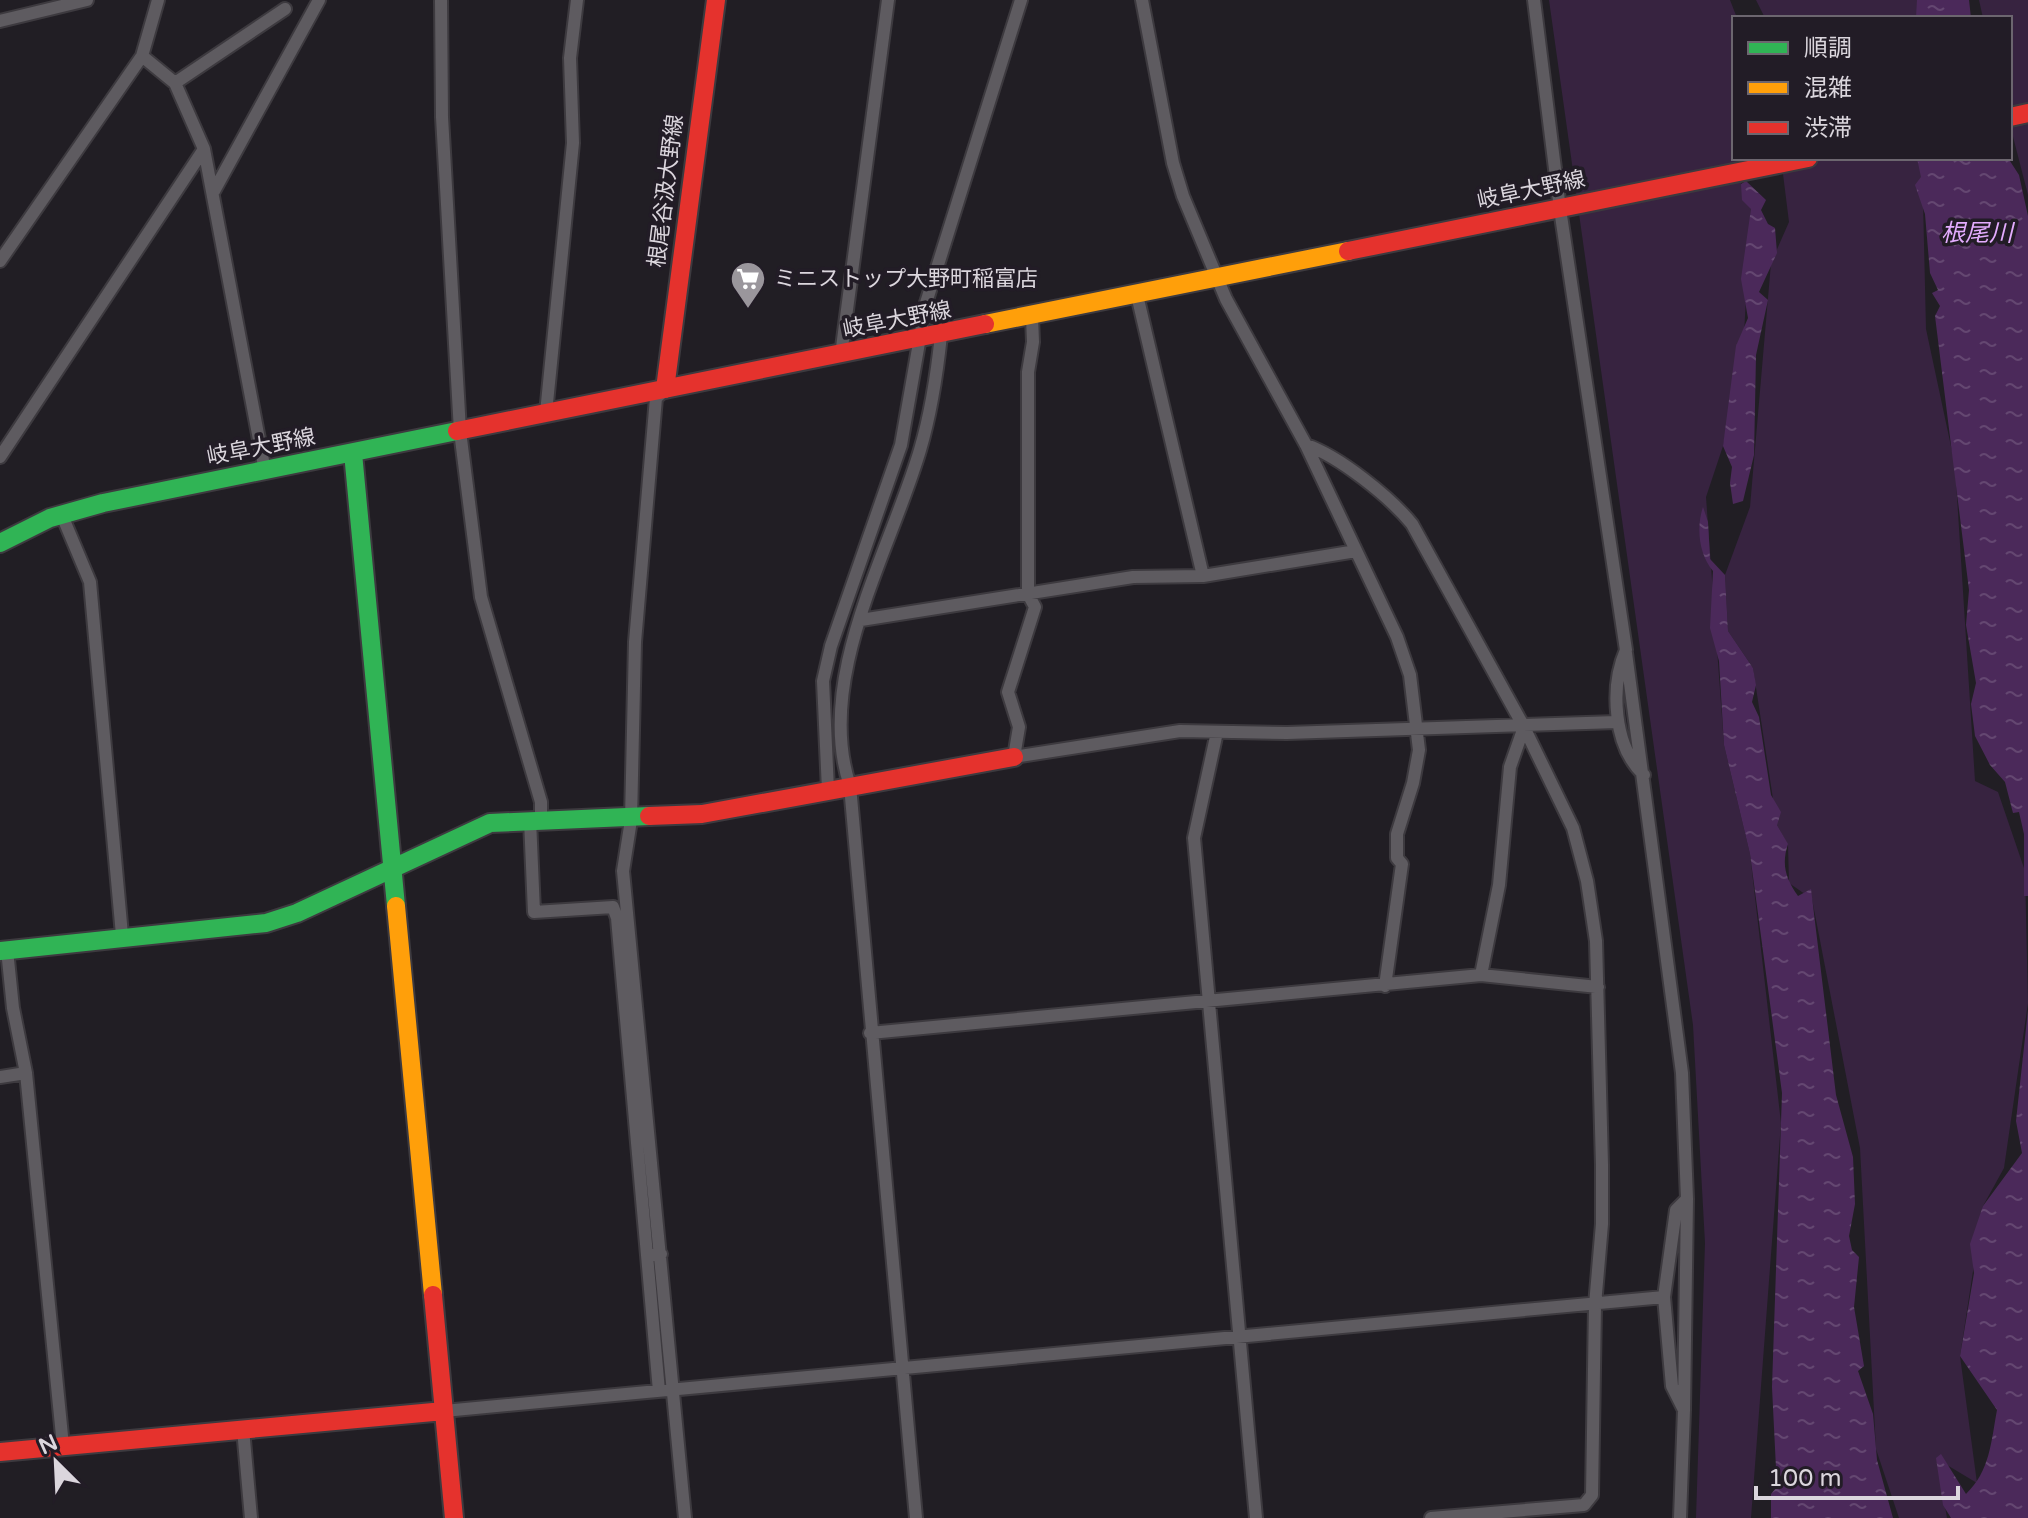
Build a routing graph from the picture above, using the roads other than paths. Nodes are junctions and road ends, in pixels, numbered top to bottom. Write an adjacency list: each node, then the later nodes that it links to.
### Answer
1 (87, 0): 12 (street)
2 (158, 0): 13 (street)
3 (319, 0): 17 (street)
4 (441, 0): 28 (street)
5 (577, 0): 27 (street)
6 (716, 0): 26 (street, 根尾谷汲大野線)
7 (888, 0): 25 (street)
8 (1021, 0): 24 (street)
9 (1142, 0): 20 (street)
10 (1534, 0): 18 (street)
11 (285, 9): 14 (street)
12 (0, 21)
13 (142, 56): 14 (street); 19 (street)
14 (175, 83): 15 (street)
15 (204, 149): 17 (street); 31 (street)
16 (1798, 160): 18 (street, 岐阜大野線)
17 (214, 191): 32 (street)
18 (1560, 209): 20 (street, 岐阜大野線); 39 (street)
19 (0, 261)
20 (1217, 279): 21 (street, 岐阜大野線); 29 (street)
21 (1137, 295): 22 (street, 岐阜大野線); 36 (street)
22 (1032, 317): 23 (street, 岐阜大野線); 37 (street)
23 (941, 335): 24 (street, 岐阜大野線); 38 (street)
24 (917, 340): 25 (street, 岐阜大野線); 47 (street)
25 (841, 355): 26 (street, 岐阜大野線)
26 (665, 389): 27 (street, 岐阜大野線); 49 (street)
27 (546, 413): 28 (street, 岐阜大野線)
28 (460, 431): 30 (street, 岐阜大野線); 48 (street)
29 (1306, 445): 35 (street); 41 (street)
30 (353, 453): 32 (street, 岐阜大野線); 50 (street)
31 (0, 457)
32 (265, 471): 33 (street, 岐阜大野線)
33 (61, 513): 34 (street, 岐阜大野線); 52 (street)
34 (0, 543)
35 (1356, 551): 36 (street); 42 (street)
36 (1203, 576): 37 (street)
37 (1028, 594): 38 (street); 44 (street)
38 (861, 620): 46 (street)
39 (1626, 650): 40 (street); 45 (street)
40 (1617, 722): 41 (street); 45 (street)
41 (1524, 727): 42 (street); 54 (street); 56 (street)
42 (1418, 728): 43 (street); 55 (street)
43 (1217, 732): 44 (street); 57 (street)
44 (1014, 757): 46 (street)
45 (1644, 775): 61 (street)
46 (850, 786): 47 (street); 58 (street)
47 (828, 790): 49 (street)
48 (535, 819): 49 (street); 50 (street); 51 (street)
49 (631, 820): 51 (street)
50 (394, 868): 52 (street); 71 (street)
51 (622, 917): 62 (street); 63 (street)
52 (122, 935): 53 (street)
53 (3, 951): 59 (street)
54 (1481, 975): 55 (street); 56 (street)
55 (1385, 986): 57 (street)
56 (1598, 987): 65 (street)
57 (1209, 1002): 58 (street); 66 (street)
58 (870, 1033): 67 (street)
59 (26, 1073): 60 (street); 73 (street)
60 (0, 1077)
61 (1687, 1199): 64 (street); 70 (street)
62 (661, 1254): 63 (street); 68 (street)
63 (647, 1255): 69 (street)
64 (1664, 1297): 65 (street); 70 (street)
65 (1595, 1305): 66 (street); 80 (street)
66 (1240, 1338): 67 (street); 79 (street)
67 (901, 1369): 68 (street); 78 (street)
68 (675, 1390): 69 (street); 77 (street)
69 (659, 1391): 71 (street)
70 (1684, 1410): 81 (street)
71 (444, 1411): 72 (street); 76 (street)
72 (243, 1429): 73 (street); 75 (street)
73 (63, 1446): 74 (street)
74 (0, 1452)
75 (251, 1518)
76 (454, 1518)
77 (685, 1518)
78 (916, 1518)
79 (1256, 1518)
80 (1431, 1518)
81 (1680, 1518)

